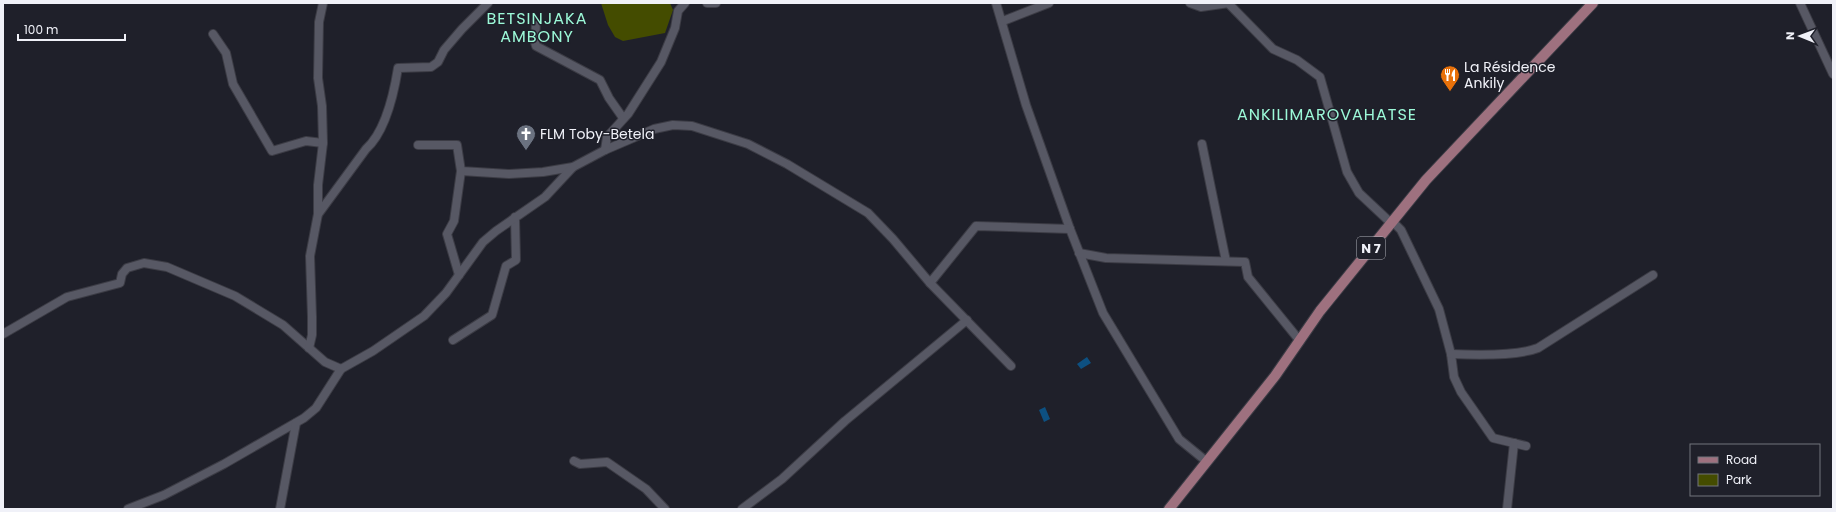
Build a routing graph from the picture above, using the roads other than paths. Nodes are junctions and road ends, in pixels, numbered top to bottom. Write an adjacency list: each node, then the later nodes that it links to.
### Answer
1 (322, 3): 17 (street)
2 (488, 3): 23 (street)
3 (685, 3): 16 (street)
4 (707, 3): 5 (street)
5 (716, 3)
6 (996, 3): 13 (street)
7 (1049, 3): 13 (street)
8 (1190, 3): 9 (street)
9 (1229, 3): 25 (street)
10 (1593, 3): 25 (main road, N 7)
11 (1800, 3): 15 (street)
12 (536, 21): 16 (street)
13 (1003, 21): 26 (street)
14 (213, 34): 17 (street)
15 (1833, 74)
16 (623, 118): 20 (street)
17 (323, 143): 23 (street)
18 (1202, 144): 28 (street)
19 (418, 145): 22 (street)
20 (605, 150): 21 (street); 31 (street)
21 (573, 167): 22 (street); 24 (street)
22 (461, 171): 29 (street)
23 (318, 214): 36 (street)
24 (515, 217): 29 (street); 34 (street)
25 (1392, 223): 35 (main road, N 7); 37 (street)
26 (1070, 229): 27 (street); 31 (street)
27 (1079, 253): 28 (street); 44 (street)
28 (1226, 261): 35 (street)
29 (459, 274): 39 (street)
30 (1653, 275): 37 (street)
31 (930, 283): 32 (street)
32 (967, 320): 38 (street); 48 (street)
33 (3, 334): 36 (street)
34 (453, 340)
35 (1300, 341): 44 (main road, N 7)
36 (309, 348): 39 (street)
37 (1451, 354): 41 (street)
38 (1011, 366)
39 (341, 369): 40 (street)
40 (296, 423): 45 (street); 46 (street)
41 (1514, 443): 42 (street); 50 (street)
42 (1526, 446)
43 (574, 460): 47 (street)
44 (1206, 461): 49 (main road, N 7)
45 (128, 509)
46 (280, 509)
47 (665, 509)
48 (742, 509)
49 (1169, 509)
50 (1507, 509)

